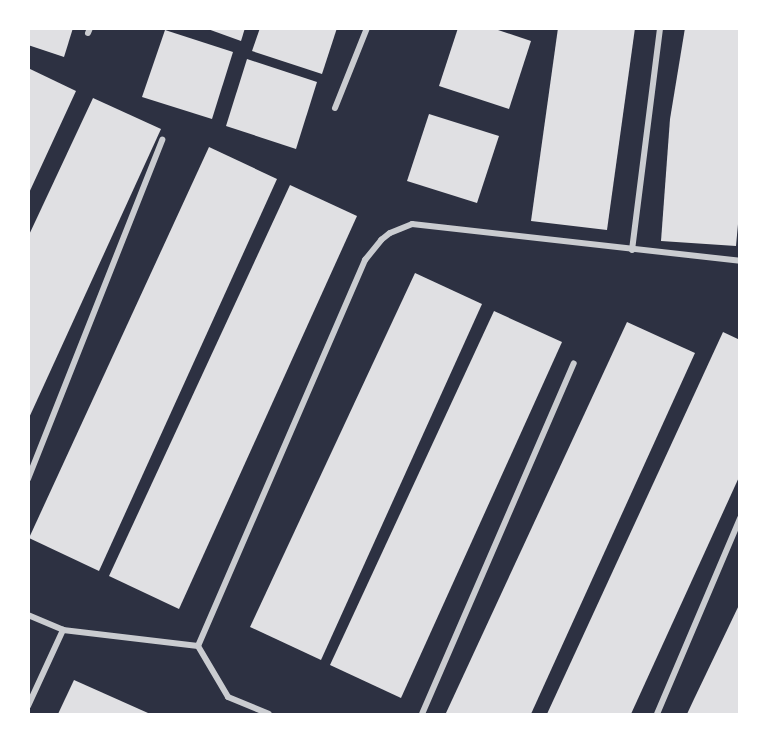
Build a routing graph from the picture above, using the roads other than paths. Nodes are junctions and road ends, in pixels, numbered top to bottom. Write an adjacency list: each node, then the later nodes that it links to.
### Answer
1 (367, 28): 3 (street)
2 (660, 28): 5 (street)
3 (335, 108)
4 (162, 140): 8 (street)
5 (632, 250): 6 (street); 12 (street)
6 (740, 261)
7 (574, 363): 15 (street)
8 (28, 479)
9 (740, 518): 16 (street)
10 (28, 615): 11 (street)
11 (63, 630): 12 (street); 13 (street)
12 (198, 646): 14 (street)
13 (28, 706)
14 (268, 714)
15 (422, 714)
16 (657, 714)

